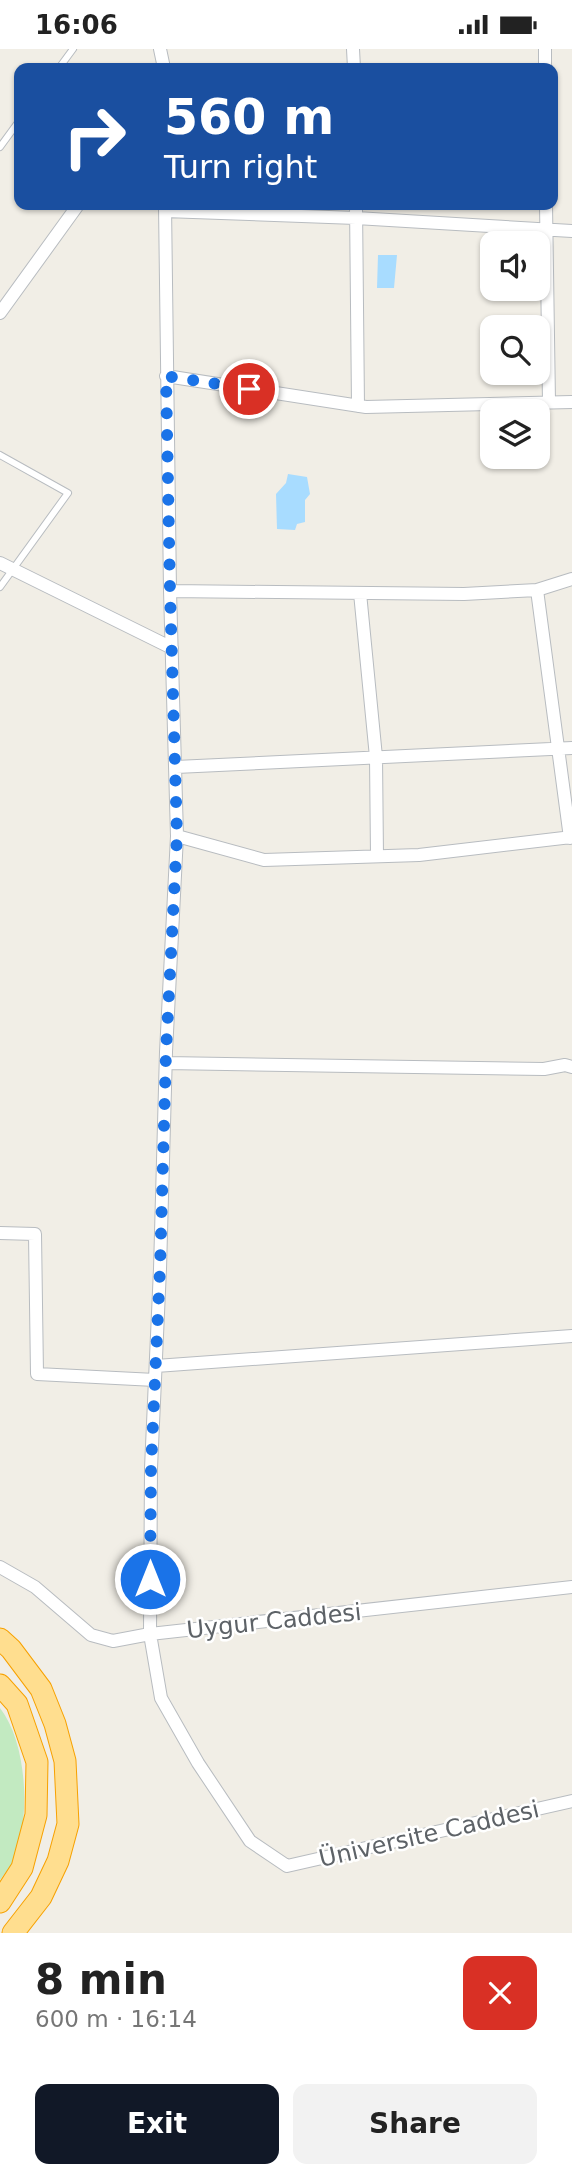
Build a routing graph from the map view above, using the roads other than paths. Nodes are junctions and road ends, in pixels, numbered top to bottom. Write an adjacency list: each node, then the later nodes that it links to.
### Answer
1 (14, 128): 2 (lane)
2 (0, 147)
3 (74, 210): 11 (street)
4 (165, 210): 12 (street)
5 (203, 210): 8 (street)
6 (356, 210): 8 (street)
7 (547, 210): 9 (street)
8 (356, 218): 9 (street); 17 (street)
9 (547, 229): 10 (street); 13 (street)
10 (572, 231)
11 (0, 313)
12 (166, 376): 17 (street); 24 (street)
13 (549, 399)
14 (550, 402): 15 (street)
15 (572, 402)
16 (480, 403): 17 (street)
17 (358, 406)
18 (0, 455): 20 (lane)
19 (0, 563): 20 (street)
20 (13, 570): 22 (lane); 26 (street)
21 (572, 579): 23 (street)
22 (0, 587)
23 (537, 590): 25 (street); 27 (street)
24 (170, 591): 25 (street); 26 (street)
25 (360, 593): 29 (street)
26 (172, 648): 30 (street)
27 (558, 748): 28 (street); 29 (street); 32 (street)
28 (572, 748)
29 (376, 757): 30 (street); 33 (street)
30 (176, 767): 31 (street)
31 (177, 836): 33 (street); 34 (street)
32 (571, 837): 33 (street)
33 (377, 856)
34 (166, 1063): 35 (street); 38 (street)
35 (572, 1066)
36 (0, 1233): 39 (street)
37 (572, 1336): 38 (street)
38 (156, 1366): 39 (street)
39 (155, 1380): 42 (street)
40 (0, 1567): 42 (street, Uygur Caddesi)
41 (572, 1587): 42 (street, Uygur Caddesi)
42 (150, 1634): 45 (street, Üniversite Caddesi)
43 (0, 1639): 47 (highway)
44 (0, 1685): 46 (highway)
45 (572, 1801)
46 (0, 1902)
47 (13, 1933)

